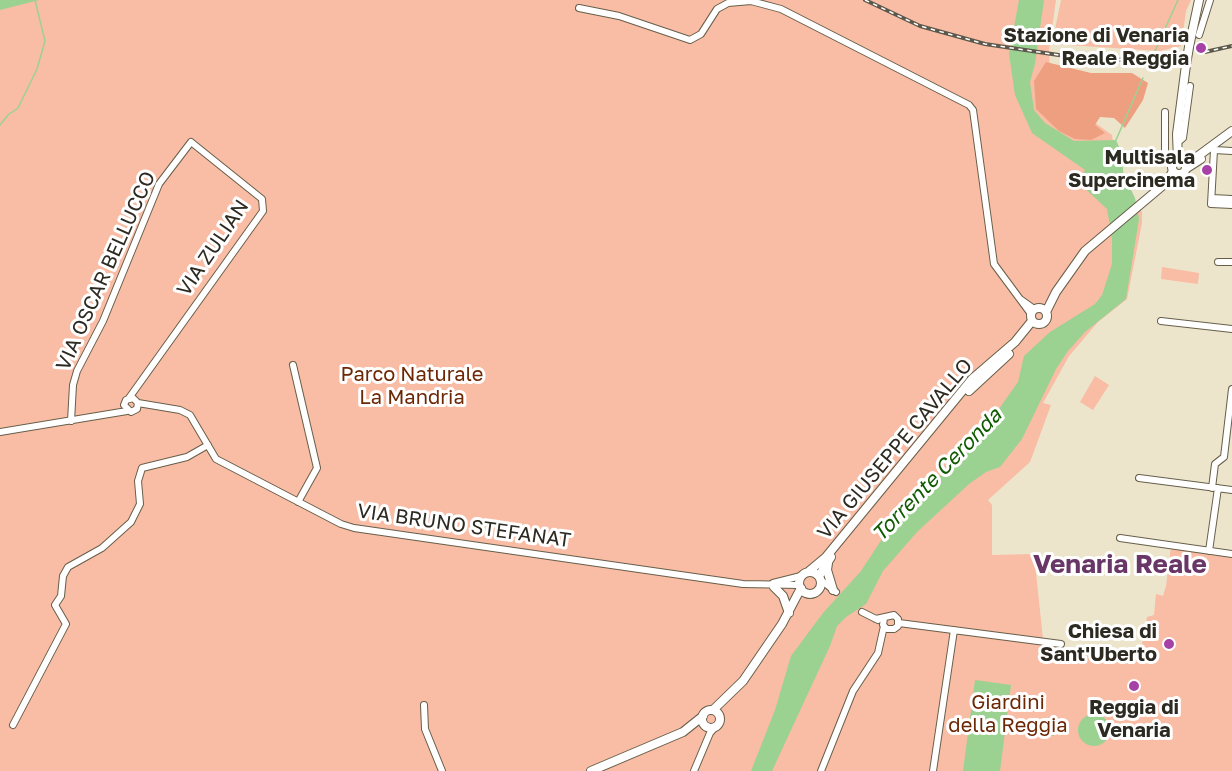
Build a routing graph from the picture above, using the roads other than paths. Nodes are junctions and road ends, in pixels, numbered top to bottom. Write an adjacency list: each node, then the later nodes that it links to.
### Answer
1 (1199, 0): 4 (street)
2 (1210, 0): 5 (street)
3 (579, 8): 22 (street)
4 (1196, 10): 5 (street); 10 (street, bridge)
5 (1204, 13): 6 (street)
6 (1199, 35)
7 (1190, 86): 13 (street)
8 (1165, 112): 16 (street)
9 (1232, 131): 16 (street)
10 (1177, 134): 13 (street); 16 (street)
11 (1232, 137): 14 (street)
12 (191, 142): 27 (street, VIA ZULIAN); 29 (street, VIA OSCAR BELLUCCO)
13 (1177, 143): 16 (street)
14 (1214, 150): 15 (street); 16 (street); 17 (street)
15 (1232, 151)
16 (1178, 166): 22 (street, VIA GIUSEPPE CAVALLO)
17 (1212, 198): 18 (street); 19 (street)
18 (1232, 199)
19 (1232, 205)
20 (1218, 262): 21 (street)
21 (1232, 262)
22 (1037, 315): 40 (street, VIA GIUSEPPE CAVALLO); 41 (street, VIA GIUSEPPE CAVALLO)
23 (1161, 321): 24 (street)
24 (1232, 329)
25 (293, 365): 36 (street)
26 (1232, 389): 30 (street)
27 (135, 402): 28 (street, VIA BRUNO STEFANAT); 28 (street); 32 (street, VIA BRUNO STEFANAT)
28 (126, 408): 29 (street)
29 (71, 421): 31 (street)
30 (1230, 425): 34 (street)
31 (0, 432)
32 (208, 445): 36 (street, VIA BRUNO STEFANAT); 59 (street)
33 (1139, 478): 34 (street)
34 (1215, 488): 35 (street); 38 (street)
35 (1232, 490)
36 (298, 502): 43 (street, VIA BRUNO STEFANAT)
37 (1120, 538): 38 (street)
38 (1209, 550): 39 (street)
39 (1232, 554)
40 (829, 559): 42 (street, VIA GIUSEPPE CAVALLO); 46 (street)
41 (805, 574): 42 (street); 43 (street, VIA BRUNO STEFANAT); 45 (street)
42 (820, 582): 46 (street); 47 (street)
43 (764, 585): 44 (street, VIA BRUNO STEFANAT)
44 (774, 586): 45 (street, VIA BRUNO STEFANAT); 49 (street)
45 (800, 587): 47 (street); 49 (street)
46 (834, 591)
47 (808, 594): 52 (street)
48 (862, 612): 50 (street)
49 (789, 613): 52 (street)
50 (882, 621): 51 (street); 53 (street); 55 (street)
51 (899, 623): 53 (street); 54 (street)
52 (782, 624): 58 (street)
53 (892, 630): 55 (street)
54 (954, 630): 56 (street); 65 (street)
55 (882, 642): 64 (street)
56 (1061, 644)
57 (424, 705): 61 (street)
58 (716, 712): 60 (street); 60 (street)
59 (13, 725)
60 (704, 725): 62 (street); 63 (street)
61 (442, 771)
62 (591, 771)
63 (694, 771)
64 (821, 771)
65 (933, 771)

